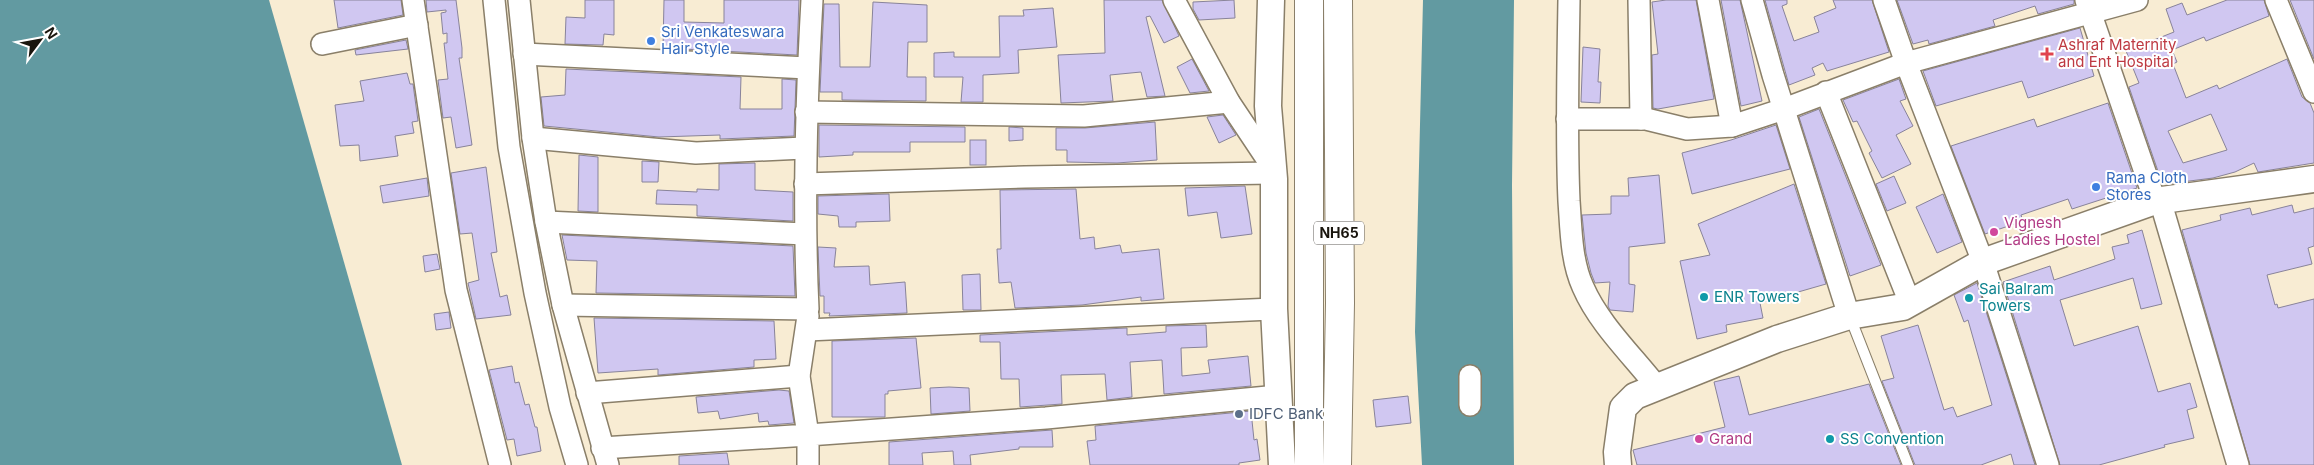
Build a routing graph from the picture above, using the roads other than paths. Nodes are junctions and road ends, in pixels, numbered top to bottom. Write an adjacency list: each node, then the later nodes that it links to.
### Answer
1 (413, 0): 17 (street)
2 (494, 0): 54 (street)
3 (519, 0): 19 (street)
4 (812, 0): 21 (street)
5 (1174, 0): 24 (street)
6 (1271, 0): 32 (street)
7 (1310, 0): 57 (highway, NH65)
8 (1338, 0): 58 (highway, NH65)
9 (1569, 0): 27 (street)
10 (1639, 0): 28 (street)
11 (1708, 0): 29 (street)
12 (1752, 0): 25 (street)
13 (1884, 0): 20 (street)
14 (2138, 0): 16 (street)
15 (2276, 0): 23 (street)
16 (2088, 6): 20 (street); 35 (street)
17 (417, 25): 18 (street); 53 (street)
18 (322, 44)
19 (524, 54): 21 (street); 30 (street)
20 (1906, 63): 22 (street); 38 (street)
21 (808, 68): 26 (street)
22 (1826, 92): 25 (street); 39 (street)
23 (2314, 92)
24 (1229, 102): 26 (street); 32 (street)
25 (1784, 109): 29 (street); 43 (street)
26 (806, 112): 31 (street)
27 (1567, 118): 28 (street); 47 (street)
28 (1641, 119): 29 (street)
29 (1732, 126)
30 (533, 138): 31 (street); 36 (street)
31 (804, 148): 34 (street)
32 (1274, 171): 34 (street); 42 (street)
33 (2314, 179): 35 (street)
34 (804, 184): 37 (street)
35 (2158, 200): 38 (street); 62 (street)
36 (546, 222): 37 (street); 40 (street)
37 (804, 234): 41 (street)
38 (1983, 262): 39 (street); 61 (street)
39 (1910, 303): 43 (street)
40 (563, 305): 41 (street); 48 (street)
41 (808, 309): 44 (street)
42 (1274, 309): 44 (street); 49 (street)
43 (1849, 316): 47 (street); 60 (lane)
44 (807, 330): 45 (street)
45 (799, 376): 48 (street); 51 (street)
46 (1470, 376): 50 (street)
47 (1657, 387): 59 (street)
48 (587, 393): 52 (street)
49 (1278, 396): 51 (street); 56 (street)
50 (1470, 405)
51 (808, 435): 52 (street); 55 (street)
52 (605, 456)
53 (500, 465)
54 (577, 465)
55 (808, 465)
56 (1282, 465)
57 (1309, 465)
58 (1337, 465)
59 (1618, 465)
60 (1908, 465)
61 (2048, 465)
62 (2238, 465)

